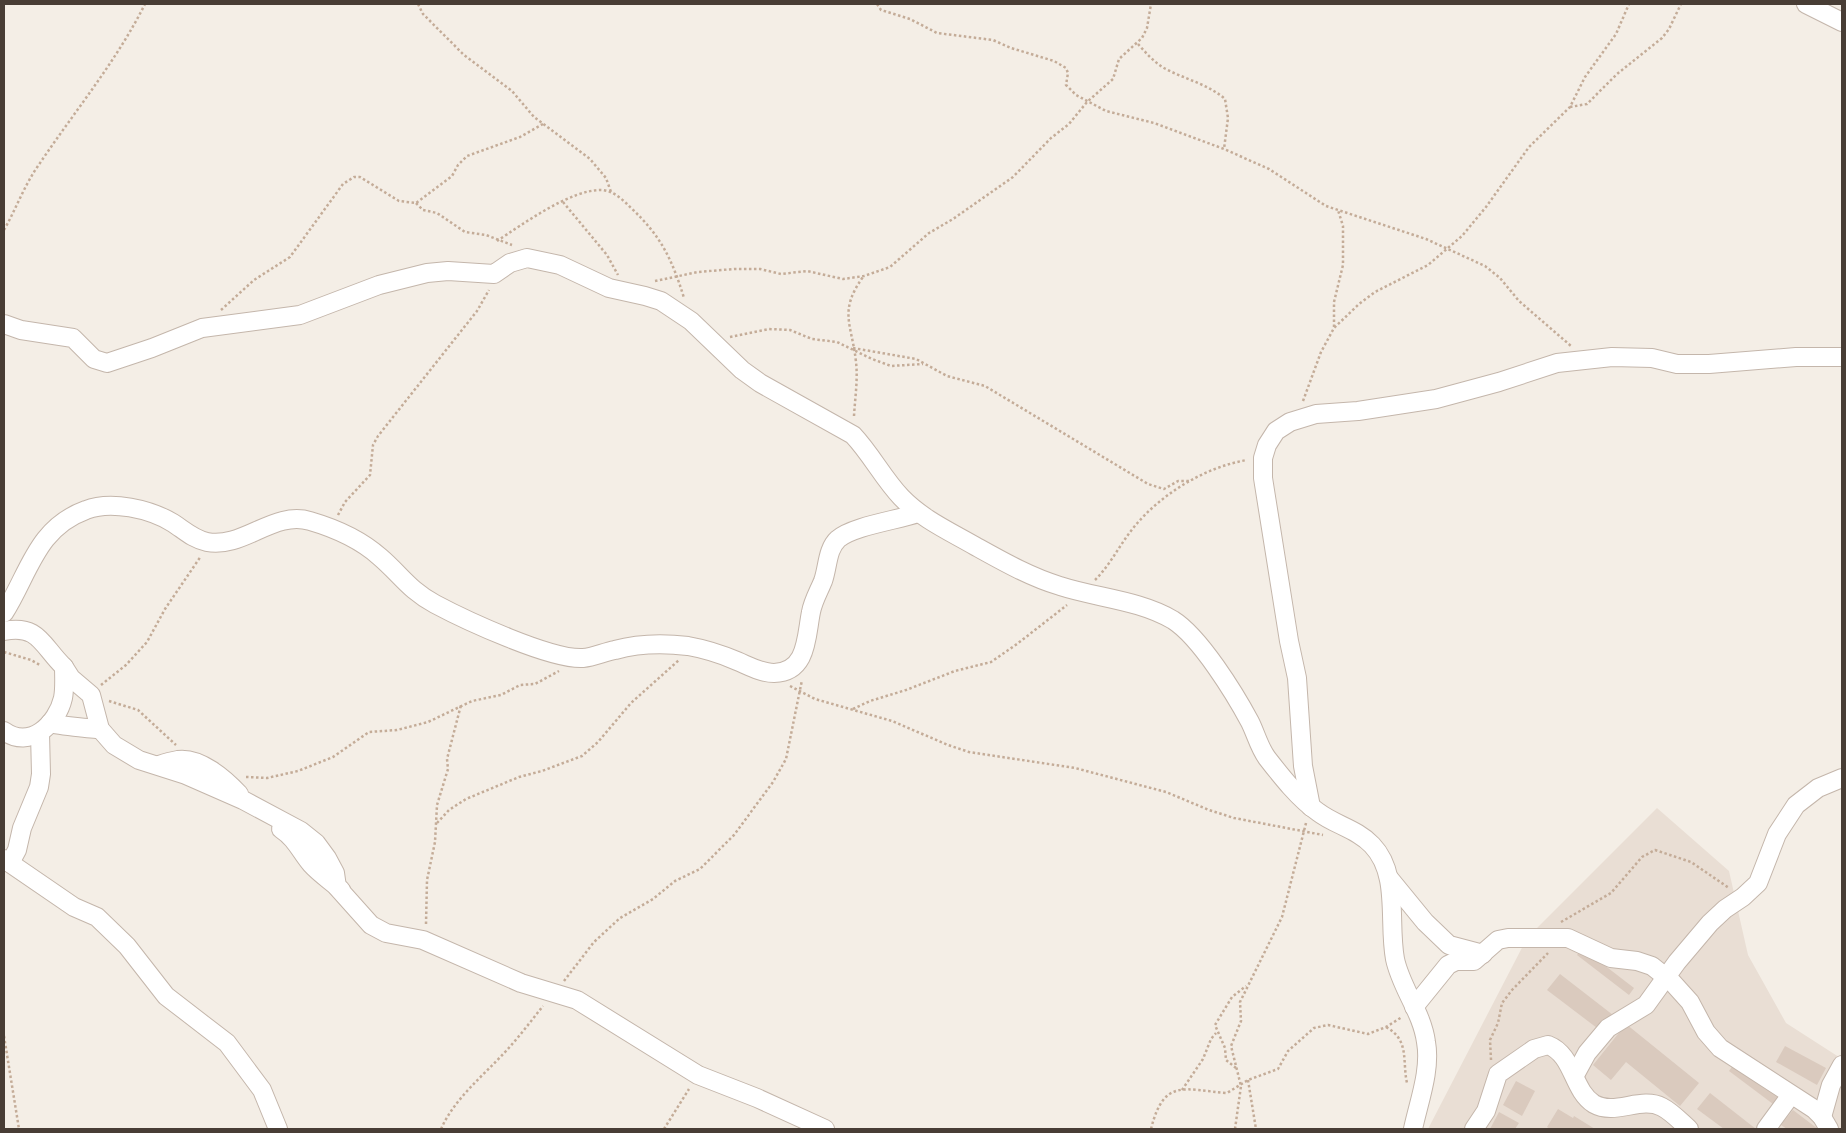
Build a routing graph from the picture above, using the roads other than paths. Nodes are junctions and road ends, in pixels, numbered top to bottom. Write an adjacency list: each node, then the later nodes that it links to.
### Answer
1 (1806, 4): 2 (street)
2 (1842, 22)
3 (4, 324): 5 (street)
4 (1842, 357): 15 (street)
5 (918, 513): 6 (street); 15 (street)
6 (4, 613)
7 (4, 631): 8 (street)
8 (64, 666): 9 (street); 10 (street)
9 (45, 728): 10 (street); 11 (street); 16 (street)
10 (100, 728): 12 (street)
11 (4, 731)
12 (159, 765): 14 (street); 14 (street)
13 (1842, 778): 19 (street)
14 (251, 806): 26 (street)
15 (1311, 807): 17 (street)
16 (7, 861): 25 (street)
17 (1389, 878): 18 (street); 20 (street)
18 (1483, 954): 19 (street); 20 (street)
19 (1666, 976): 22 (street); 23 (street)
20 (1414, 1007): 27 (street)
21 (1842, 1065): 24 (street)
22 (1575, 1075): 28 (street); 29 (street)
23 (1791, 1095): 24 (street); 30 (street)
24 (1826, 1123)
25 (278, 1129)
26 (825, 1129)
27 (1413, 1129)
28 (1474, 1129)
29 (1689, 1129)
30 (1766, 1129)

